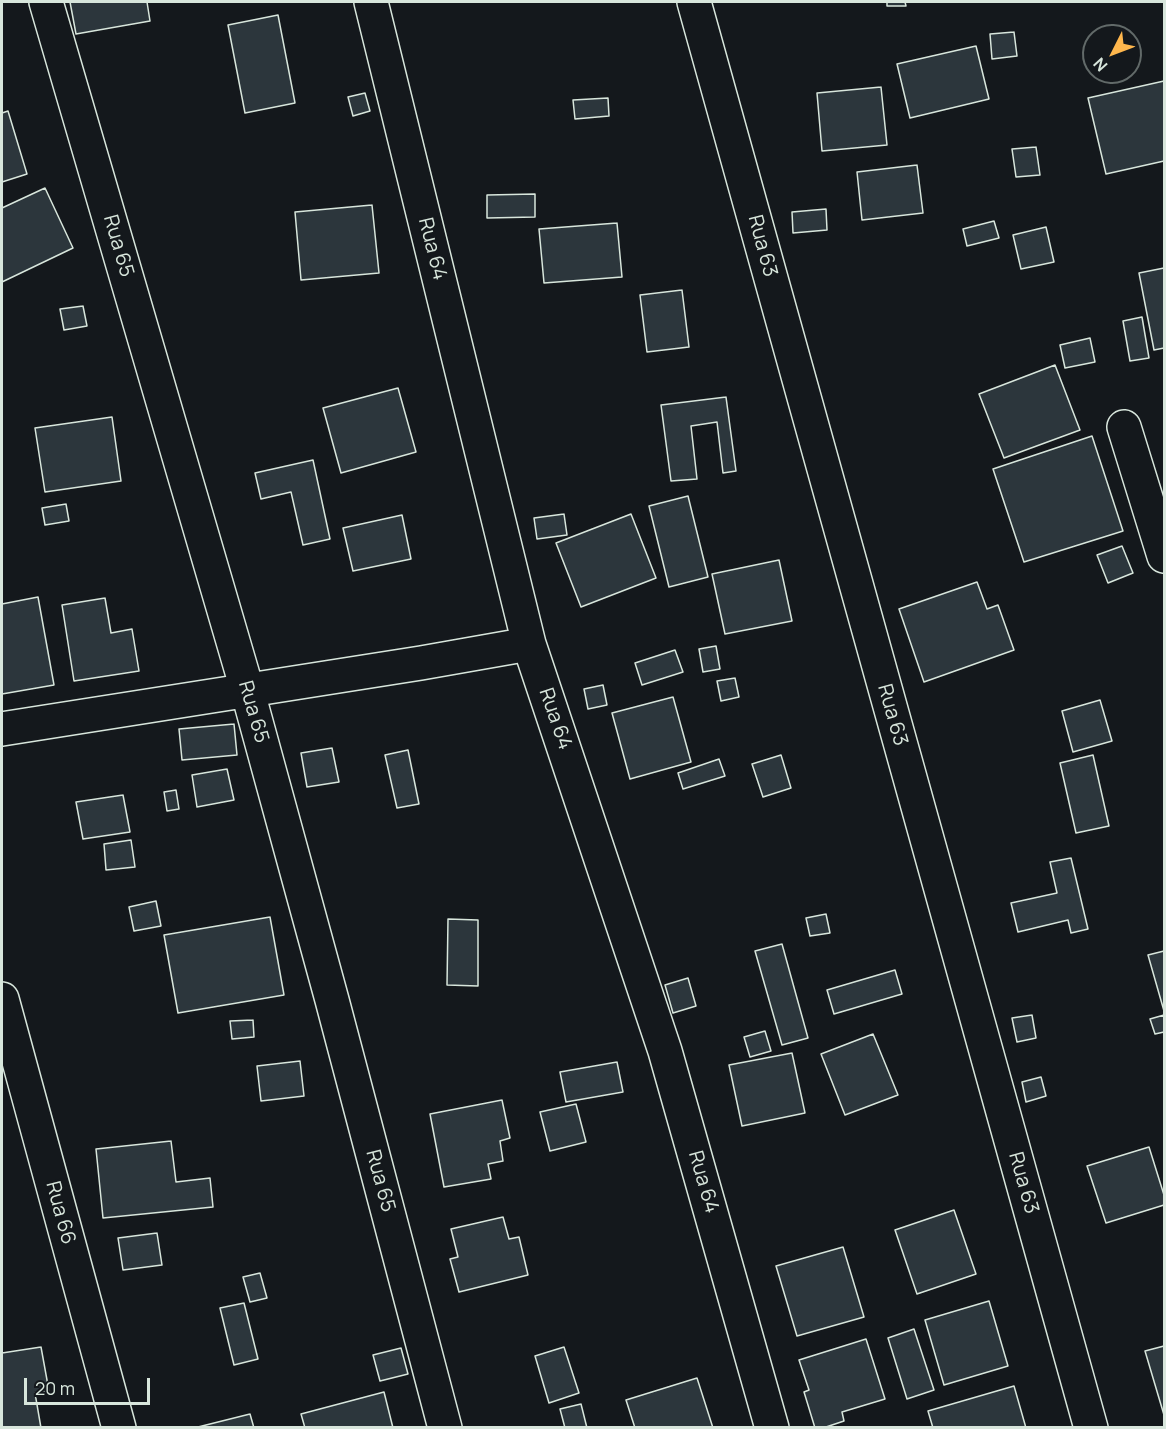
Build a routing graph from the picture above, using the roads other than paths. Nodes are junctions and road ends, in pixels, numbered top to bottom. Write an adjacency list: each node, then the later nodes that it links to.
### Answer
1 (46, 2): 7 (street, Rua 65)
2 (370, 2): 6 (street, Rua 64)
3 (694, 2): 13 (street, Rua 63)
4 (1124, 427): 5 (street)
5 (1164, 556)
6 (530, 644): 7 (street); 12 (street, Rua 64)
7 (247, 690): 8 (street); 11 (street, Rua 65)
8 (2, 729)
9 (2, 999): 10 (street, Rua 66)
10 (118, 1428)
11 (445, 1428)
12 (772, 1428)
13 (1091, 1428)

